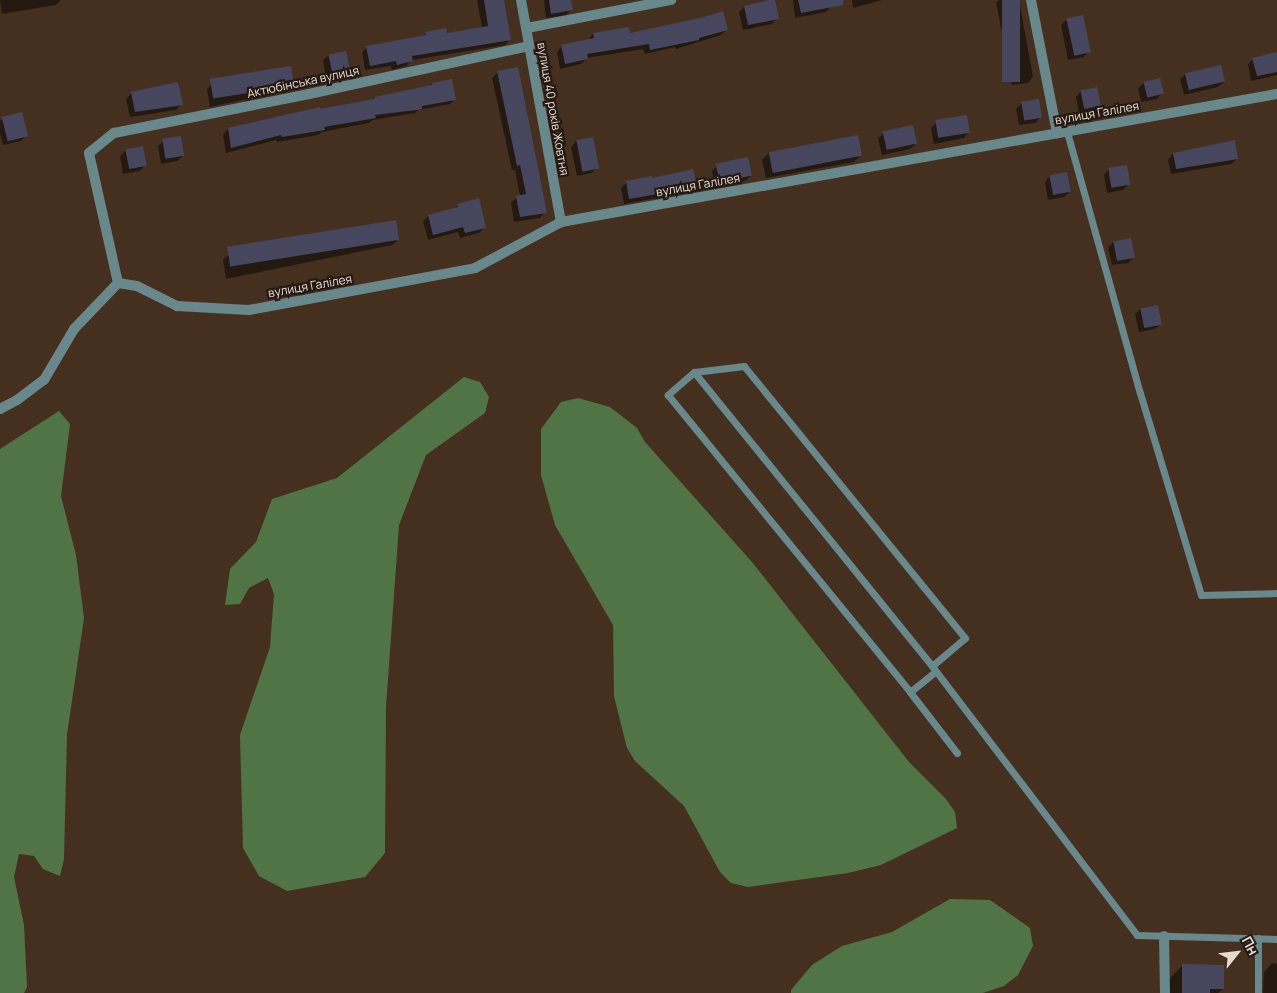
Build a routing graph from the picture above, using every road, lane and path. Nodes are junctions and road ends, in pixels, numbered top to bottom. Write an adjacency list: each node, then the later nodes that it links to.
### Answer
1 (521, 0): 4 (street, вулиця 40 років Жовтня)
2 (671, 0): 4 (street)
3 (1031, 0): 7 (street)
4 (527, 28): 5 (street, вулиця 40 років Жовтня)
5 (529, 46): 8 (street, вулиця 40 років Жовтня); 9 (street, Актюбінська вулиця)
6 (1277, 94): 7 (street, вулиця Галілея)
7 (1062, 132): 8 (street, вулиця Галілея); 12 (lane)
8 (562, 222): 9 (street, вулиця Галілея)
9 (118, 283): 11 (street)
10 (694, 372): 13 (lane); 13 (lane); 14 (lane)
11 (0, 409)
12 (1277, 593)
13 (934, 669): 14 (lane); 16 (lane)
14 (910, 692): 15 (lane)
15 (957, 753)
16 (1164, 936): 17 (lane); 19 (street)
17 (1258, 938): 18 (lane); 20 (lane)
18 (1277, 938)
19 (1165, 993)
20 (1258, 993)

